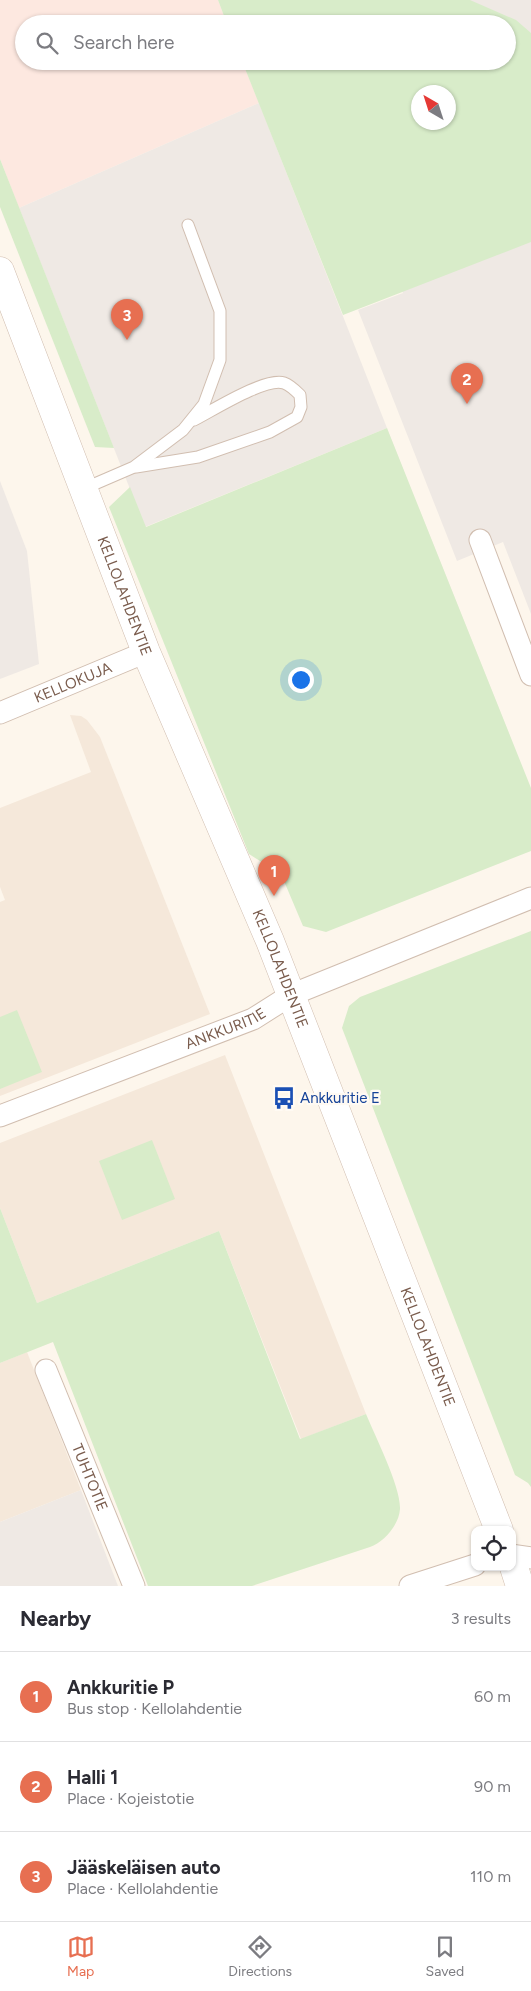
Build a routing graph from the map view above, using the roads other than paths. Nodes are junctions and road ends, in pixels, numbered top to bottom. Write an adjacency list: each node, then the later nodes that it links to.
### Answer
1 (188, 225): 3 (lane)
2 (0, 270): 5 (street, KELLOLAHDENTIE)
3 (190, 422): 4 (lane); 4 (lane)
4 (134, 467): 5 (lane)
5 (82, 489): 7 (street, KELLOLAHDENTIE)
6 (480, 540): 8 (street)
7 (146, 652): 9 (street, KELLOKUJA); 11 (street, KELLOLAHDENTIE)
8 (531, 675)
9 (0, 713)
10 (531, 898): 11 (street, ANKKURITIE)
11 (291, 995): 12 (street, ANKKURITIE); 14 (street, KELLOLAHDENTIE)
12 (0, 1116)
13 (46, 1370): 19 (street, TUHTOTIE)
14 (497, 1526)
15 (516, 1556): 16 (street)
16 (531, 1558)
17 (471, 1566): 20 (street)
18 (515, 1571): 21 (street)
19 (134, 1586)
20 (410, 1586)
21 (520, 1586)

